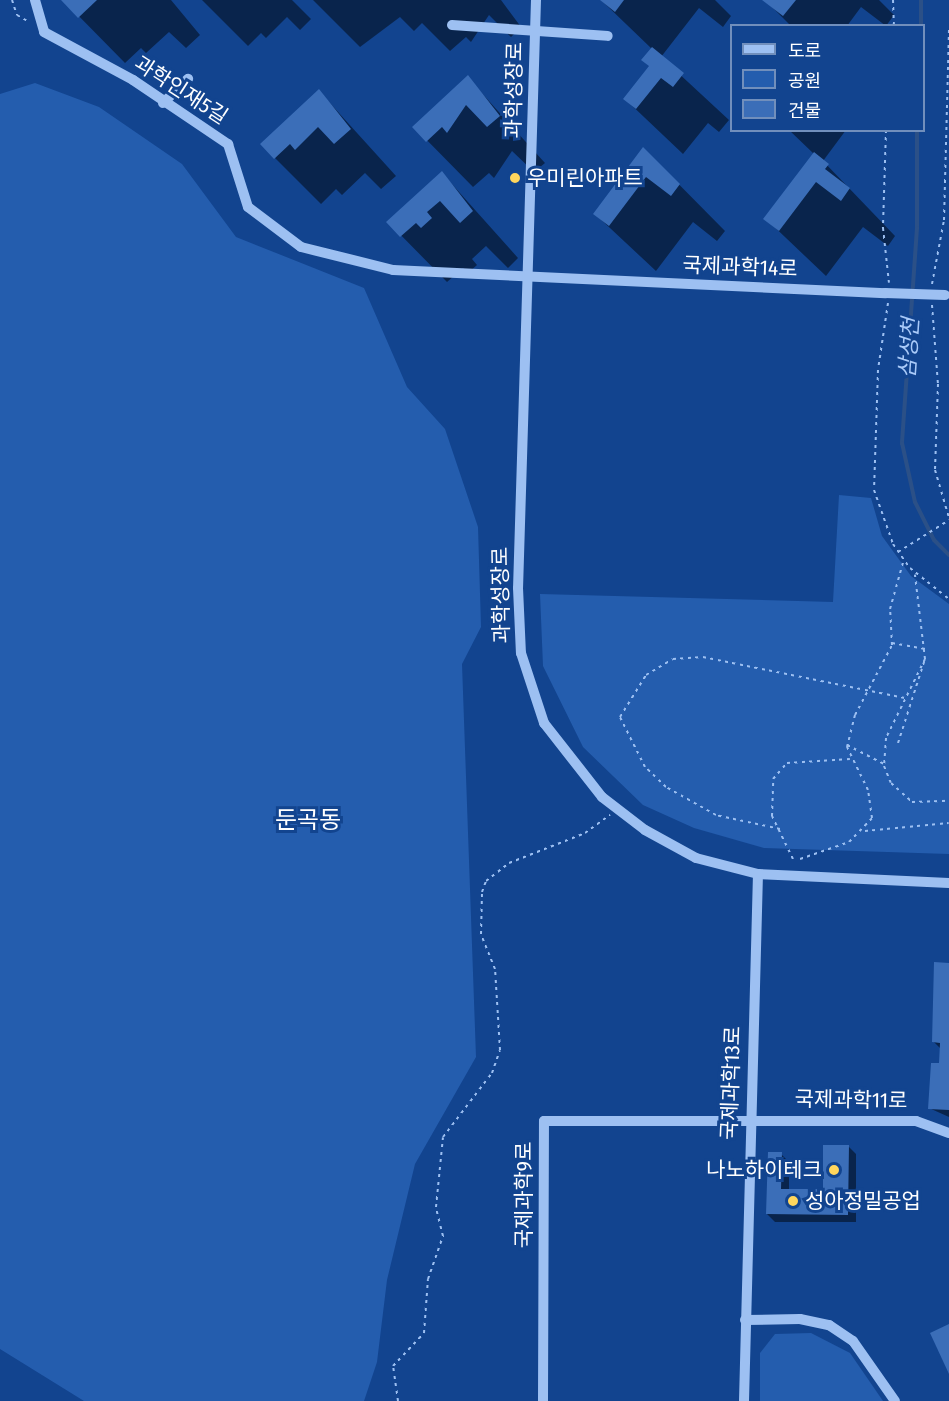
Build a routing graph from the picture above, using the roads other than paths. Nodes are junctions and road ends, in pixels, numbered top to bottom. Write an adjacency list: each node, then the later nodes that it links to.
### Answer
1 (34, 0): 7 (street, 과학인재5길)
2 (536, 0): 4 (street, 과학성장로)
3 (452, 25): 4 (street)
4 (535, 30): 5 (street); 8 (street, 과학성장로)
5 (608, 36)
6 (188, 79): 7 (street)
7 (163, 103): 8 (street, 과학인재5길)
8 (529, 278): 9 (street, 국제과학14로, bridge); 10 (street, 과학성장로)
9 (947, 295)
10 (759, 874): 11 (street, 과학성장로); 12 (street, 국제과학13로)
11 (949, 883)
12 (749, 1117): 13 (street, 국제과학11로); 14 (street, 국제과학13로); 15 (street, 국제과학9로)
13 (949, 1133)
14 (745, 1320): 16 (street, 국제과학13로); 17 (street)
15 (543, 1401)
16 (744, 1401)
17 (895, 1401)

